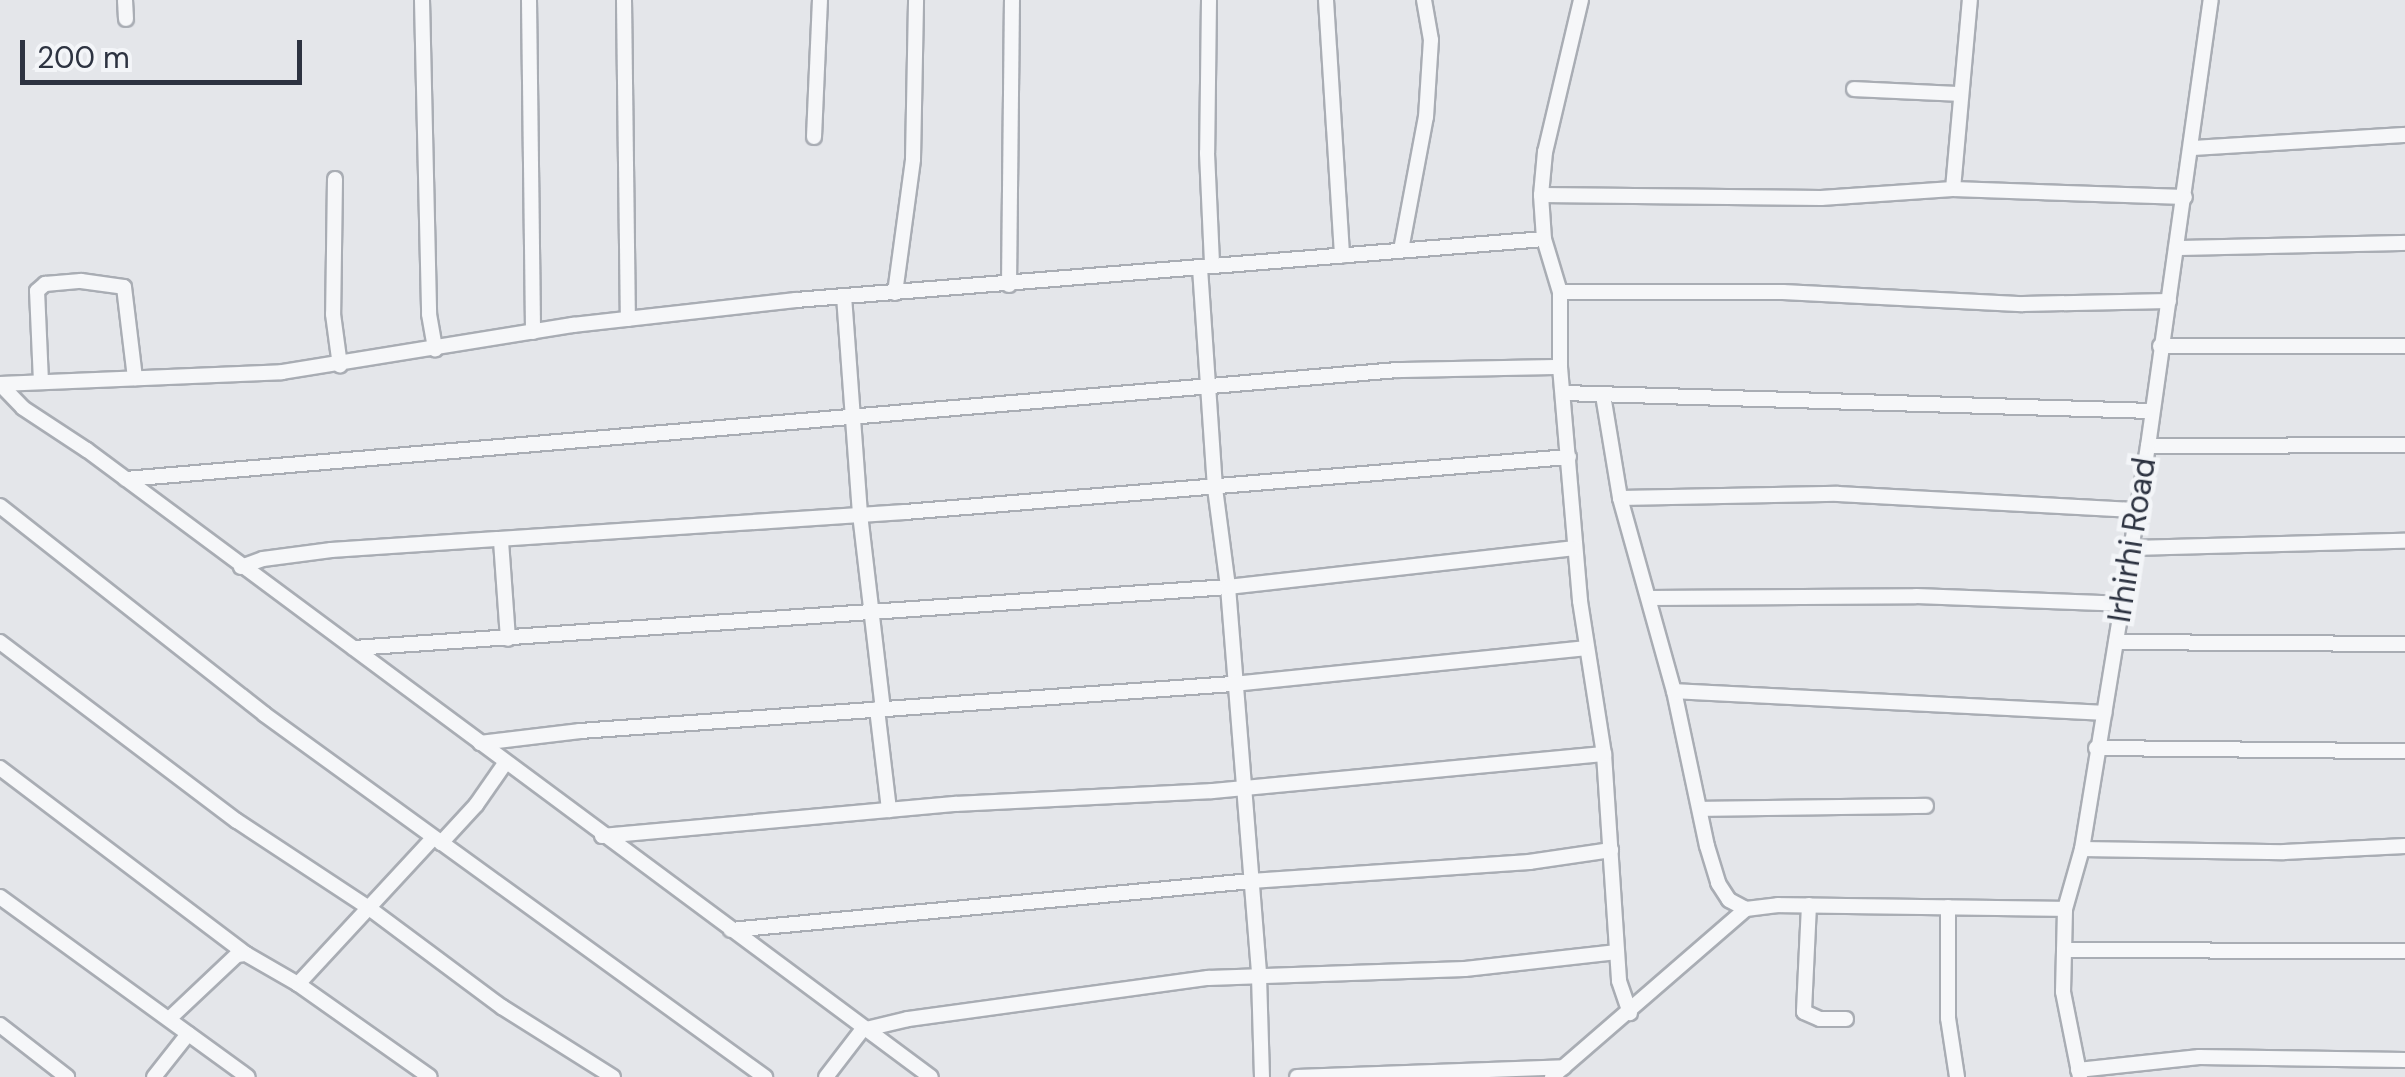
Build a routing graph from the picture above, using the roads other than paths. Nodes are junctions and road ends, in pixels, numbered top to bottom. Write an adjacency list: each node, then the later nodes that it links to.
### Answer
1 (125, 0): 14 (street)
2 (422, 0): 39 (street)
3 (528, 0): 36 (street)
4 (624, 0): 35 (street)
5 (820, 0): 18 (street)
6 (916, 0): 32 (street)
7 (1012, 0): 30 (street)
8 (1209, 0): 29 (street)
9 (1326, 0): 28 (street)
10 (1424, 0): 27 (street)
11 (1581, 0): 22 (street)
12 (1970, 0): 16 (street)
13 (2212, 0): 19 (street, Irhirhi Road)
14 (126, 19)
15 (1854, 89): 16 (street)
16 (1960, 94): 21 (street)
17 (2405, 135): 19 (street)
18 (814, 137)
19 (2192, 148): 23 (street, Irhirhi Road)
20 (335, 178): 40 (street)
21 (1953, 189): 22 (street); 23 (street)
22 (1541, 195): 24 (street)
23 (2184, 198): 26 (street, Irhirhi Road)
24 (1544, 238): 27 (street); 31 (street)
25 (2405, 243): 26 (street)
26 (2176, 248): 34 (street, Irhirhi Road)
27 (1400, 250): 28 (street)
28 (1342, 255): 29 (street)
29 (1206, 267): 30 (street); 44 (street)
30 (1010, 284): 32 (street)
31 (1560, 292): 34 (street); 41 (street)
32 (895, 293): 33 (street)
33 (844, 296): 35 (street); 48 (street)
34 (2169, 301): 37 (street, Irhirhi Road)
35 (628, 319): 36 (street)
36 (533, 332): 39 (street)
37 (2160, 346): 38 (street); 47 (street, Irhirhi Road)
38 (2405, 346)
39 (436, 349): 40 (street)
40 (340, 366): 42 (street)
41 (1560, 368): 44 (street); 45 (street)
42 (135, 378): 43 (street); 43 (street)
43 (41, 382): 52 (street)
44 (1209, 386): 48 (street); 53 (street)
45 (1563, 394): 46 (street); 51 (street)
46 (1603, 395): 47 (street); 54 (street)
47 (2152, 410): 50 (street, Irhirhi Road)
48 (852, 420): 52 (street); 57 (street)
49 (2405, 445): 50 (street)
50 (2148, 446): 56 (street, Irhirhi Road)
51 (1568, 458): 53 (street); 60 (street)
52 (126, 479): 62 (street)
53 (1215, 488): 57 (street); 63 (street)
54 (1620, 498): 56 (street); 64 (street)
55 (0, 506): 88 (street)
56 (2137, 510): 61 (street, Irhirhi Road)
57 (860, 514): 58 (street); 66 (street)
58 (502, 541): 62 (street); 67 (street)
59 (2405, 541): 61 (street)
60 (1575, 548): 63 (street); 72 (street)
61 (2130, 548): 65 (street, Irhirhi Road)
62 (241, 567): 71 (street)
63 (1228, 586): 66 (street); 73 (street)
64 (1650, 598): 65 (street); 74 (street)
65 (2121, 604): 69 (street, Irhirhi Road)
66 (871, 609): 67 (street); 75 (street)
67 (508, 639): 71 (street)
68 (0, 642): 96 (street)
69 (2116, 642): 70 (street); 76 (street, Irhirhi Road)
70 (2405, 644)
71 (354, 648): 77 (street)
72 (1585, 648): 73 (street); 80 (street)
73 (1233, 684): 75 (street); 83 (street)
74 (1674, 691): 76 (street); 85 (street)
75 (880, 709): 77 (street); 86 (street)
76 (2104, 714): 78 (street, Irhirhi Road)
77 (480, 743): 81 (street)
78 (2096, 748): 79 (street); 90 (street, Irhirhi Road)
79 (2405, 752)
80 (1604, 754): 83 (street); 91 (street)
81 (506, 762): 87 (street); 88 (street)
82 (0, 768): 103 (street)
83 (1241, 789): 86 (street); 92 (street)
84 (1926, 806): 85 (street)
85 (1700, 809): 98 (street)
86 (888, 810): 87 (street)
87 (602, 836): 99 (street)
88 (437, 840): 96 (street); 120 (street)
89 (2405, 846): 90 (street)
90 (2082, 849): 97 (street, Irhirhi Road)
91 (1611, 850): 92 (street); 102 (street)
92 (1251, 881): 99 (street); 104 (street)
93 (0, 897): 107 (street)
94 (1809, 905): 95 (street); 98 (street); 108 (street)
95 (1948, 906): 97 (street); 125 (street)
96 (369, 908): 105 (street); 119 (street)
97 (2065, 909): 100 (street, Irhirhi Road)
98 (1746, 910): 106 (street)
99 (732, 930): 110 (street)
100 (2064, 950): 101 (street); 114 (street, Irhirhi Road)
101 (2405, 951)
102 (1616, 952): 104 (street); 106 (street)
103 (246, 954): 105 (street); 107 (street)
104 (1259, 976): 110 (street); 123 (street)
105 (298, 984): 118 (street)
106 (1630, 1012): 113 (street)
107 (169, 1019): 111 (street)
108 (1846, 1019)
109 (0, 1025): 115 (street)
110 (862, 1030): 121 (street); 122 (street)
111 (188, 1034): 116 (street); 117 (street)
112 (2405, 1060): 114 (street)
113 (1558, 1072): 124 (street)
114 (2079, 1073)
115 (67, 1077)
116 (154, 1077)
117 (248, 1077)
118 (430, 1077)
119 (614, 1077)
120 (765, 1077)
121 (826, 1077)
122 (930, 1077)
123 (1262, 1077)
124 (1296, 1077)
125 (1957, 1077)

